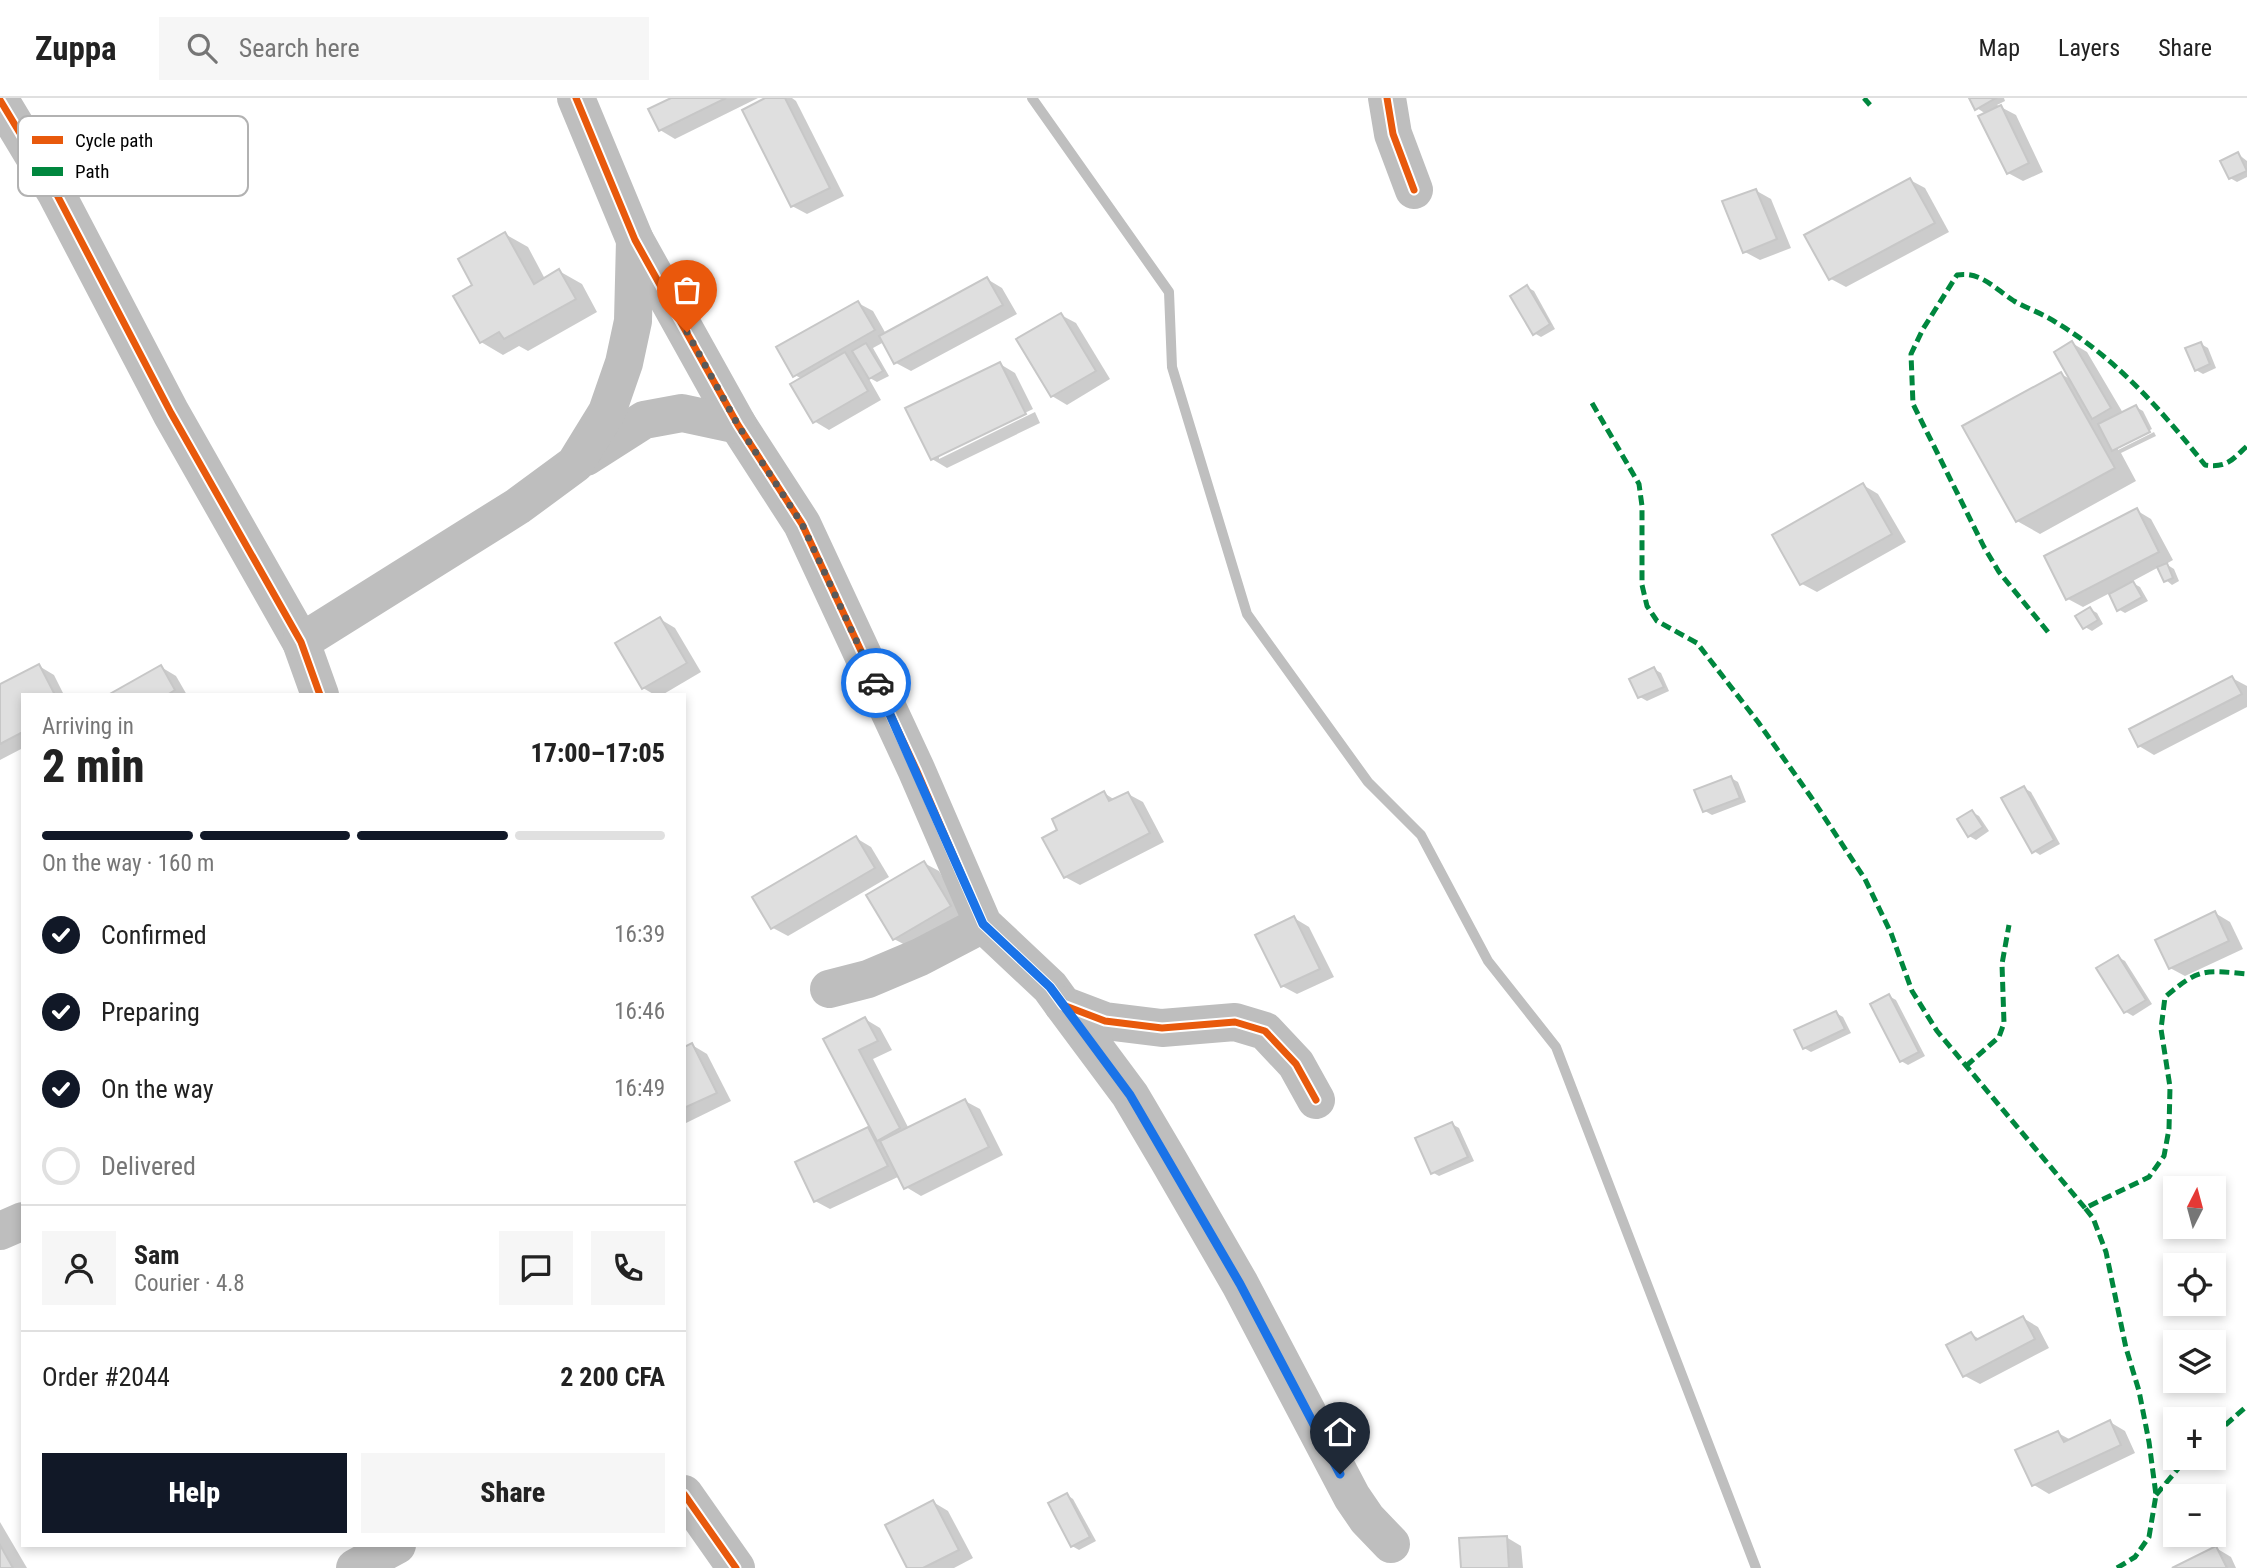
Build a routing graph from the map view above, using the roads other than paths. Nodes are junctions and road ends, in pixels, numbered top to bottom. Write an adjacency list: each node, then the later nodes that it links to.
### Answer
1 (576, 98): 7 (street)
2 (1387, 98): 5 (street)
3 (0, 100): 4 (street)
4 (18, 130)
5 (1414, 190)
6 (58, 196): 10 (street)
7 (635, 240): 8 (street); 9 (street)
8 (738, 425): 9 (street); 12 (street)
9 (575, 464): 10 (street)
10 (301, 642): 11 (street)
11 (319, 693)
12 (983, 924): 13 (street); 14 (street)
13 (829, 989)
14 (1063, 1005): 15 (street); 19 (street)
15 (1316, 1100)
16 (21, 1222): 17 (street)
17 (0, 1231)
18 (686, 1497): 22 (street)
19 (1391, 1544)
20 (393, 1547): 21 (street)
21 (355, 1568)
22 (736, 1568)

